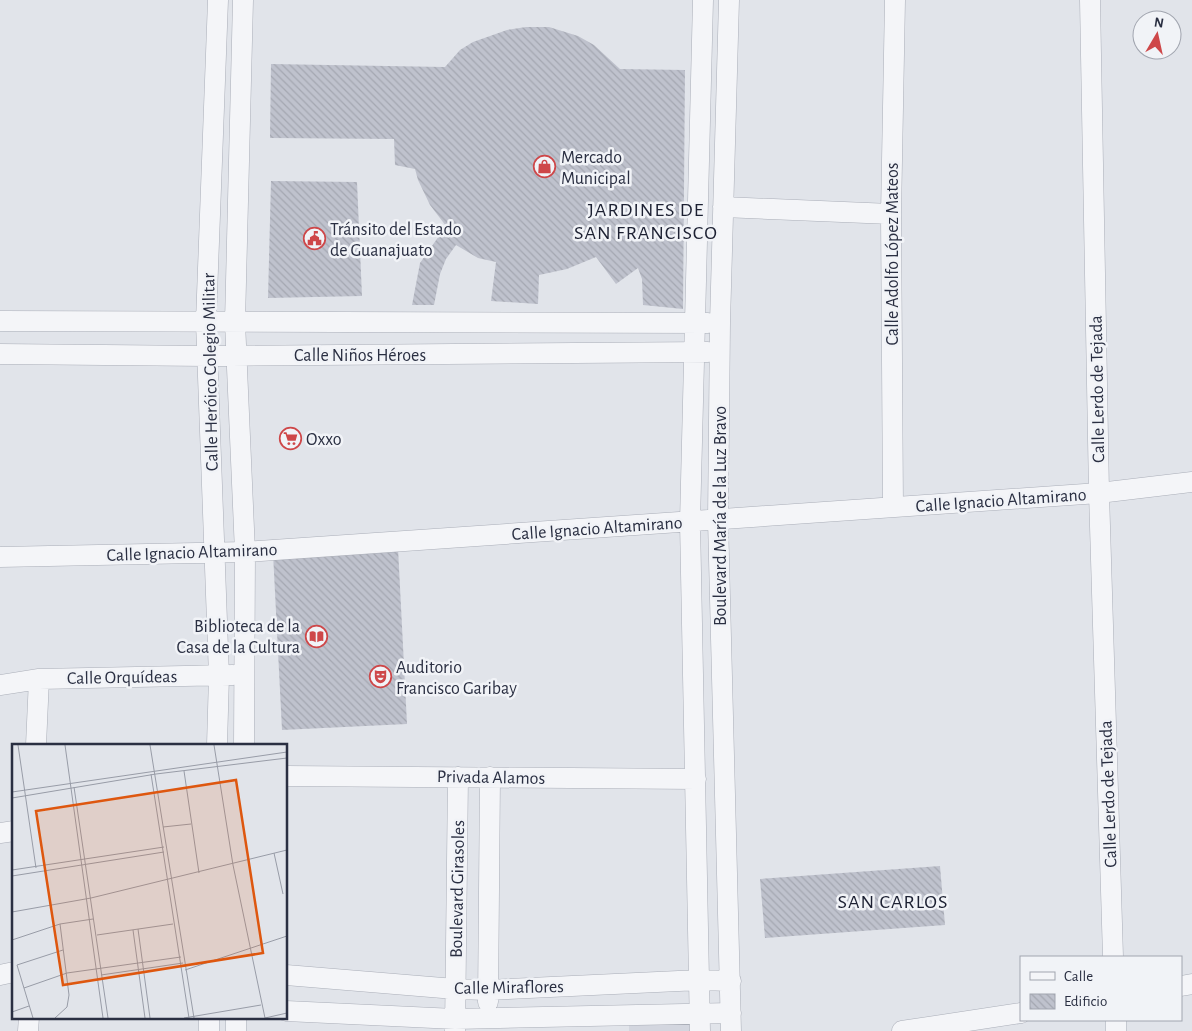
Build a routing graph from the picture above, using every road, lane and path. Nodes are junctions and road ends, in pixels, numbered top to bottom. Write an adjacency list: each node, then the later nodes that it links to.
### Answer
1 (218, 0): 10 (street, Calle Heróico Colegio Militar)
2 (243, 0): 11 (street, Calle Heróico Colegio Militar)
3 (703, 0): 12 (street, Boulevard María de la Luz Bravo)
4 (729, 0): 7 (street, Boulevard María de la Luz Bravo)
5 (895, 0): 8 (street, Calle Adolfo López Mateos)
6 (1090, 0): 20 (street, Calle Lerdo de Tejada)
7 (723, 207): 8 (street); 13 (street, Boulevard María de la Luz Bravo)
8 (890, 214): 21 (street, Calle Adolfo López Mateos)
9 (0, 321): 10 (street, Calle Niños Héroes)
10 (206, 322): 11 (street, Calle Niños Héroes); 17 (street, Calle Heróico Colegio Militar)
11 (235, 322): 12 (street, Calle Niños Héroes); 18 (street, Calle Heróico Colegio Militar)
12 (696, 323): 13 (street, Calle Niños Héroes); 14 (street, Boulevard María de la Luz Bravo)
13 (720, 323): 15 (street, Boulevard María de la Luz Bravo)
14 (696, 352): 15 (street, Calle Niños Héroes); 18 (street, Calle Niños Héroes); 23 (street, Boulevard María de la Luz Bravo)
15 (720, 352): 22 (street, Boulevard María de la Luz Bravo)
16 (0, 354): 17 (street, Calle Niños Héroes)
17 (207, 356): 18 (street, Calle Niños Héroes); 25 (street, Calle Heróico Colegio Militar)
18 (236, 356): 24 (street, Calle Heróico Colegio Militar)
19 (1192, 482): 20 (street, Calle Ignacio Altamirano)
20 (1098, 493): 21 (street, Calle Ignacio Altamirano); 38 (street, Calle Lerdo de Tejada)
21 (894, 507): 22 (street, Calle Ignacio Altamirano)
22 (718, 520): 23 (street, Calle Ignacio Altamirano); 41 (street, Boulevard María de la Luz Bravo)
23 (690, 522): 24 (street, Calle Ignacio Altamirano); 37 (street, Boulevard María de la Luz Bravo)
24 (244, 552): 25 (street, Calle Ignacio Altamirano); 27 (street, Calle Heróico Colegio Militar)
25 (214, 554): 26 (street, Calle Ignacio Altamirano); 28 (street, Calle Heróico Colegio Militar)
26 (0, 557)
27 (245, 675): 28 (street, Calle Orquídeas); 33 (street, Calle Heróico Colegio Militar)
28 (219, 676): 29 (street, Calle Orquídeas); 32 (street, Calle Heróico Colegio Militar)
29 (39, 679): 30 (street, Calle Orquídeas); 31 (street)
30 (0, 685)
31 (36, 744)
32 (217, 744)
33 (244, 744)
34 (288, 776): 35 (street, Privada Alamos)
35 (458, 777): 36 (street, Privada Alamos); 42 (street, Boulevard Girasoles)
36 (490, 777): 37 (street, Privada Alamos); 43 (street, Boulevard Girasoles)
37 (696, 779): 40 (street, Boulevard María de la Luz Bravo)
38 (1113, 956)
39 (288, 975): 42 (street, Calle Miraflores)
40 (700, 980): 41 (street, Calle Miraflores); 43 (street, Calle Miraflores); 49 (street, Boulevard María de la Luz Bravo)
41 (731, 981): 50 (street, Boulevard María de la Luz Bravo)
42 (455, 989): 43 (street, Calle Miraflores); 51 (street, Boulevard Girasoles)
43 (488, 990): 52 (street, Boulevard Girasoles)
44 (288, 1010): 51 (street, Calle Miraflores)
45 (1020, 1013): 56 (street)
46 (29, 1018): 53 (street)
47 (209, 1018): 54 (street)
48 (236, 1018): 55 (street)
49 (700, 1022): 50 (street, Calle Miraflores); 52 (street, Calle Miraflores)
50 (731, 1022)
51 (455, 1025): 52 (street, Calle Miraflores)
52 (488, 1025)
53 (28, 1031)
54 (209, 1031)
55 (236, 1031)
56 (902, 1031)

